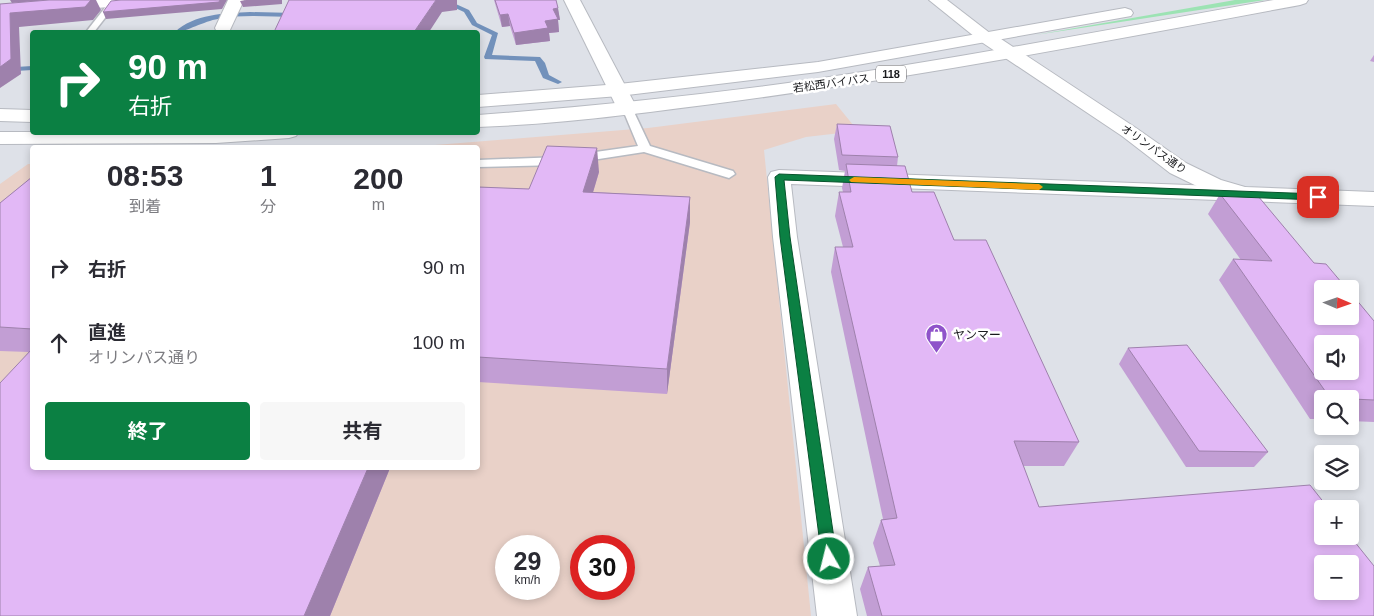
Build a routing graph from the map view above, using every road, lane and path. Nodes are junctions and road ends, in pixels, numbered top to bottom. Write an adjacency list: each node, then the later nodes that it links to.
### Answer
1 (132, 0): 5 (main road)
2 (572, 0): 11 (main road)
3 (937, 0): 9 (main road, オリンパス通り)
4 (1300, 0): 10 (main road, 若松西バイパス / 118)
5 (114, 1): 7 (main road); 8 (lane)
6 (1144, 10): 9 (main road, 若松西バイパス / 118)
7 (0, 11)
8 (92, 30)
9 (986, 36): 10 (main road, オリンパス通り); 11 (main road, 若松西バイパス / 118)
10 (1011, 53): 13 (main road, 若松西バイパス / 118); 22 (main road, オリンパス通り)
11 (619, 90): 12 (main road, 若松西バイパス / 118); 13 (main road)
12 (480, 101)
13 (628, 110): 16 (main road, 若松西バイパス / 118); 19 (lane)
14 (0, 115): 15 (main road)
15 (30, 116)
16 (480, 121)
17 (240, 135): 18 (main road)
18 (0, 138)
19 (645, 148): 20 (lane); 21 (lane)
20 (480, 164)
21 (729, 174)
22 (1244, 194): 23 (main road, オリンパス通り); 24 (main road)
23 (1374, 199)
24 (837, 616)

